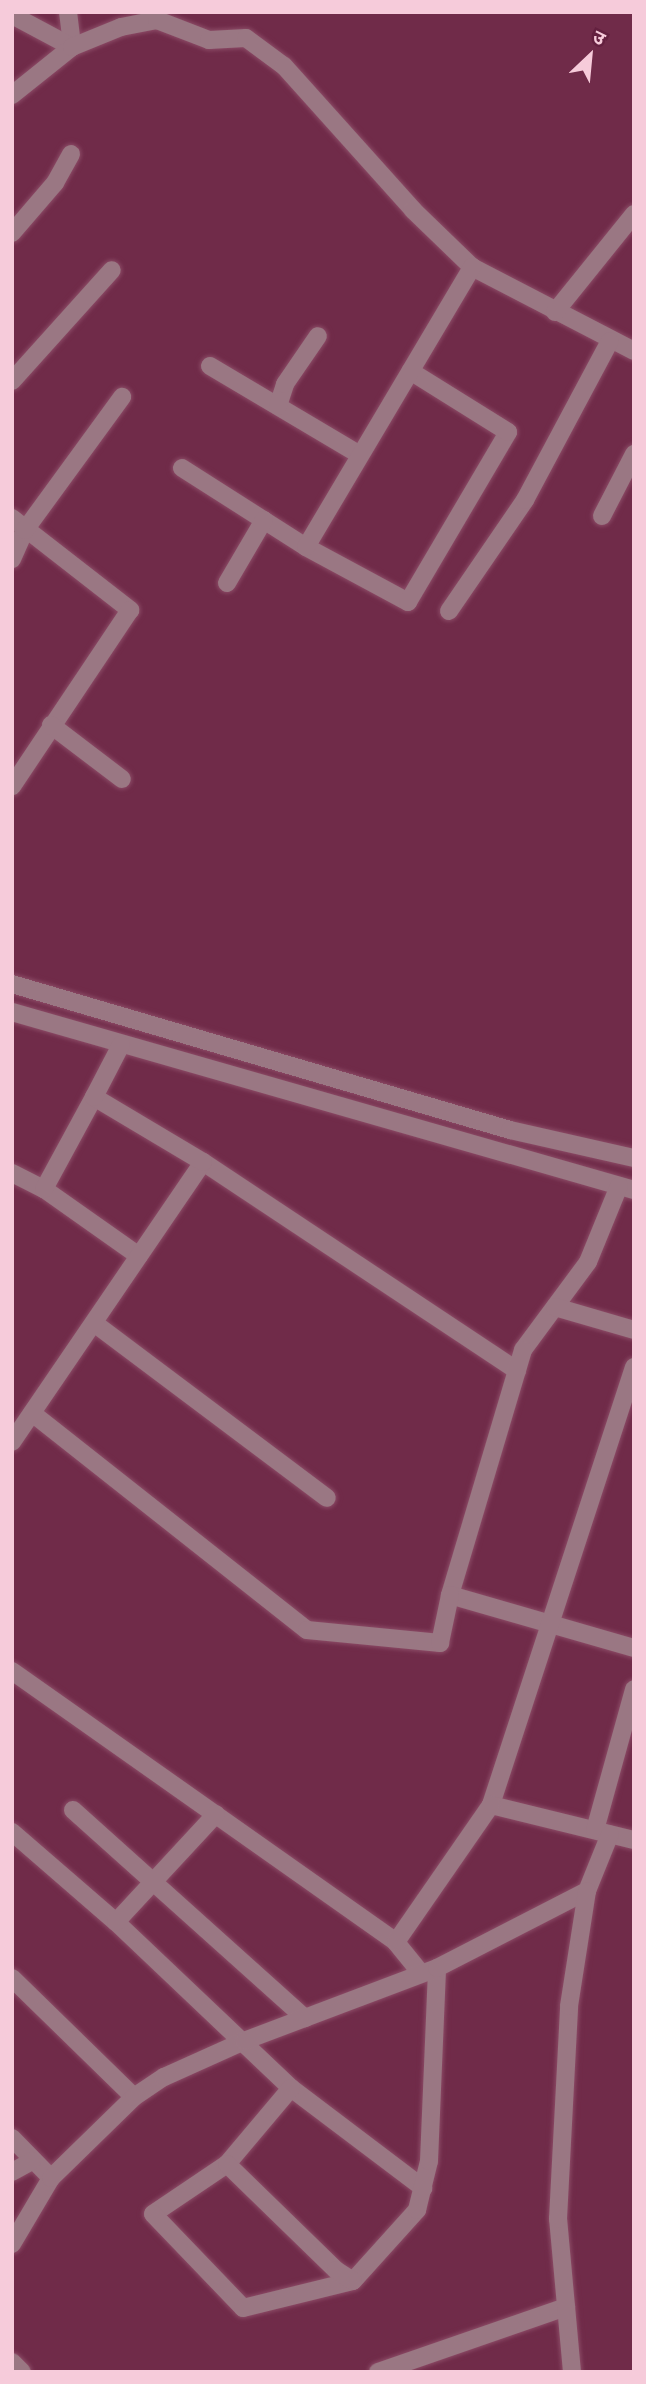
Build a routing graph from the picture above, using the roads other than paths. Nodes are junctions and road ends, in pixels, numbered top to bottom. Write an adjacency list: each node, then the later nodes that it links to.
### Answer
1 (68, 12): 3 (street)
2 (12, 15): 3 (street)
3 (72, 47): 4 (street); 8 (street)
4 (12, 95)
5 (71, 155): 7 (street)
6 (634, 214): 10 (street)
7 (12, 233)
8 (472, 267): 10 (street); 15 (street)
9 (112, 270): 16 (street)
10 (555, 312): 12 (street)
11 (318, 335): 18 (street)
12 (610, 341): 13 (street); 28 (street)
13 (634, 351)
14 (210, 366): 18 (street)
15 (410, 371): 20 (street); 25 (street)
16 (12, 381)
17 (122, 397): 24 (street)
18 (278, 406): 20 (street)
19 (634, 454): 22 (street)
20 (360, 455): 25 (street)
21 (182, 468): 23 (street)
22 (602, 516)
23 (264, 520): 25 (street); 27 (street)
24 (19, 524): 26 (street); 29 (street)
25 (306, 547)
26 (12, 559)
27 (227, 583)
28 (449, 611)
29 (51, 726): 30 (street); 31 (street)
30 (122, 779)
31 (12, 786)
32 (12, 984): 36 (street)
33 (12, 1012): 34 (street)
34 (121, 1045): 35 (street); 39 (street)
35 (94, 1097): 37 (street); 40 (street)
36 (634, 1158)
37 (203, 1162): 41 (street); 46 (street)
38 (12, 1172): 40 (street)
39 (626, 1188): 42 (street)
40 (44, 1189): 41 (street)
41 (139, 1256): 43 (street)
42 (555, 1307): 44 (street); 46 (street)
43 (94, 1323): 47 (street); 49 (street)
44 (634, 1330)
45 (634, 1367): 51 (street)
46 (517, 1371): 50 (street)
47 (32, 1413): 48 (street); 50 (street)
48 (12, 1442)
49 (327, 1498)
50 (450, 1595): 51 (street)
51 (548, 1623): 52 (street); 55 (street)
52 (634, 1648)
53 (12, 1671): 57 (street)
54 (634, 1689): 59 (street)
55 (491, 1805): 59 (street); 64 (street)
56 (73, 1810): 61 (street)
57 (216, 1814): 61 (street); 64 (street)
58 (12, 1832): 63 (street)
59 (603, 1832): 60 (street); 62 (street)
60 (632, 1837)
61 (155, 1880): 63 (street); 67 (street)
62 (587, 1891): 65 (street); 79 (street)
63 (116, 1922): 68 (street)
64 (396, 1942): 65 (street)
65 (428, 1970): 67 (street); 76 (street)
66 (12, 1978): 70 (street)
67 (306, 2018): 68 (street)
68 (244, 2041): 69 (street); 70 (street)
69 (291, 2088): 73 (street); 76 (street)
70 (134, 2097): 75 (street)
71 (12, 2138): 72 (street)
72 (32, 2161): 74 (street); 75 (street)
73 (227, 2164): 78 (street); 78 (street)
74 (12, 2172)
75 (51, 2178): 77 (street)
76 (423, 2188): 78 (street)
77 (12, 2244)
78 (353, 2280)
79 (566, 2307): 82 (street); 83 (street)
80 (12, 2363): 81 (street)
81 (22, 2372)
82 (378, 2372)
83 (572, 2372)

